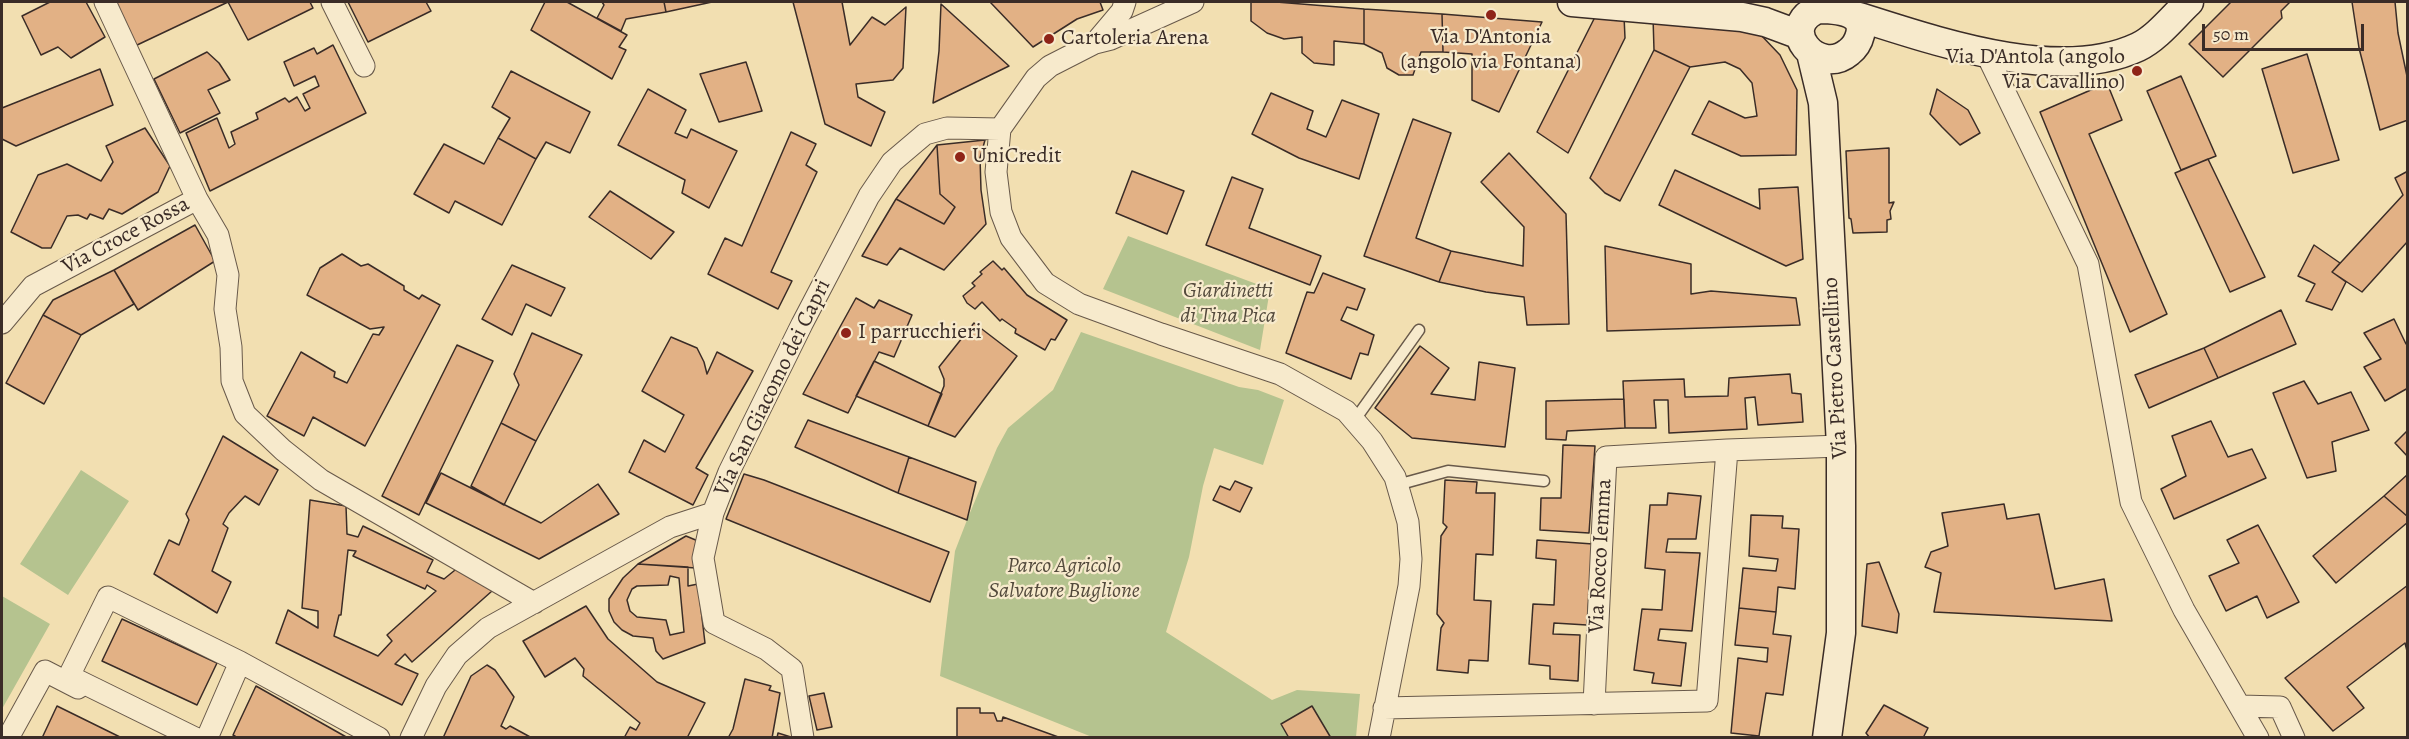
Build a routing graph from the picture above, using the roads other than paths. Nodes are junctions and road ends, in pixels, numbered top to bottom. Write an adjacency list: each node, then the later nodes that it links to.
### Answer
1 (105, 2): 15 (street, Via Croce Rossa)
2 (332, 2): 12 (street)
3 (1125, 2): 8 (street)
4 (1193, 2): 8 (street)
5 (1572, 2): 9 (street)
6 (2189, 2): 10 (street)
7 (1857, 23): 9 (street); 10 (street); 11 (street)
8 (1095, 43): 14 (street)
9 (1805, 44): 11 (street); 13 (street, Via Pietro Castellino)
10 (1986, 53): 28 (street)
11 (1842, 57): 13 (street, Via Pietro Castellino)
12 (364, 66)
13 (1823, 103): 19 (street, Via Pietro Castellino)
14 (1000, 129): 18 (street); 23 (street, Via San Giacomo dei Capri)
15 (197, 199): 16 (street, Via Croce Rossa); 24 (street)
16 (2, 323)
17 (1419, 330): 18 (lane)
18 (1354, 421): 22 (street)
19 (1840, 446): 20 (street, Via Rocco Iemma); 25 (street, Via Pietro Castellino)
20 (1727, 450): 27 (street); 27 (street, Via Rocco Iemma)
21 (1544, 481): 22 (lane)
22 (1397, 485): 29 (street)
23 (713, 513): 24 (street); 36 (street, Via San Giacomo dei Capri)
24 (534, 603): 35 (street)
25 (1840, 633): 38 (street, Via Pietro Castellino); 39 (street, Via Pietro Castellino); 40 (street)
26 (240, 662): 32 (street); 33 (street); 34 (street)
27 (1594, 704): 29 (street)
28 (2240, 706): 41 (street); 42 (street)
29 (1384, 708): 37 (street)
30 (8, 738): 31 (street)
31 (178, 738)
32 (195, 738)
33 (207, 738)
34 (379, 738)
35 (411, 738)
36 (803, 738)
37 (1378, 738)
38 (1814, 738)
39 (1827, 738)
40 (1842, 738)
41 (2258, 738)
42 (2294, 738)

